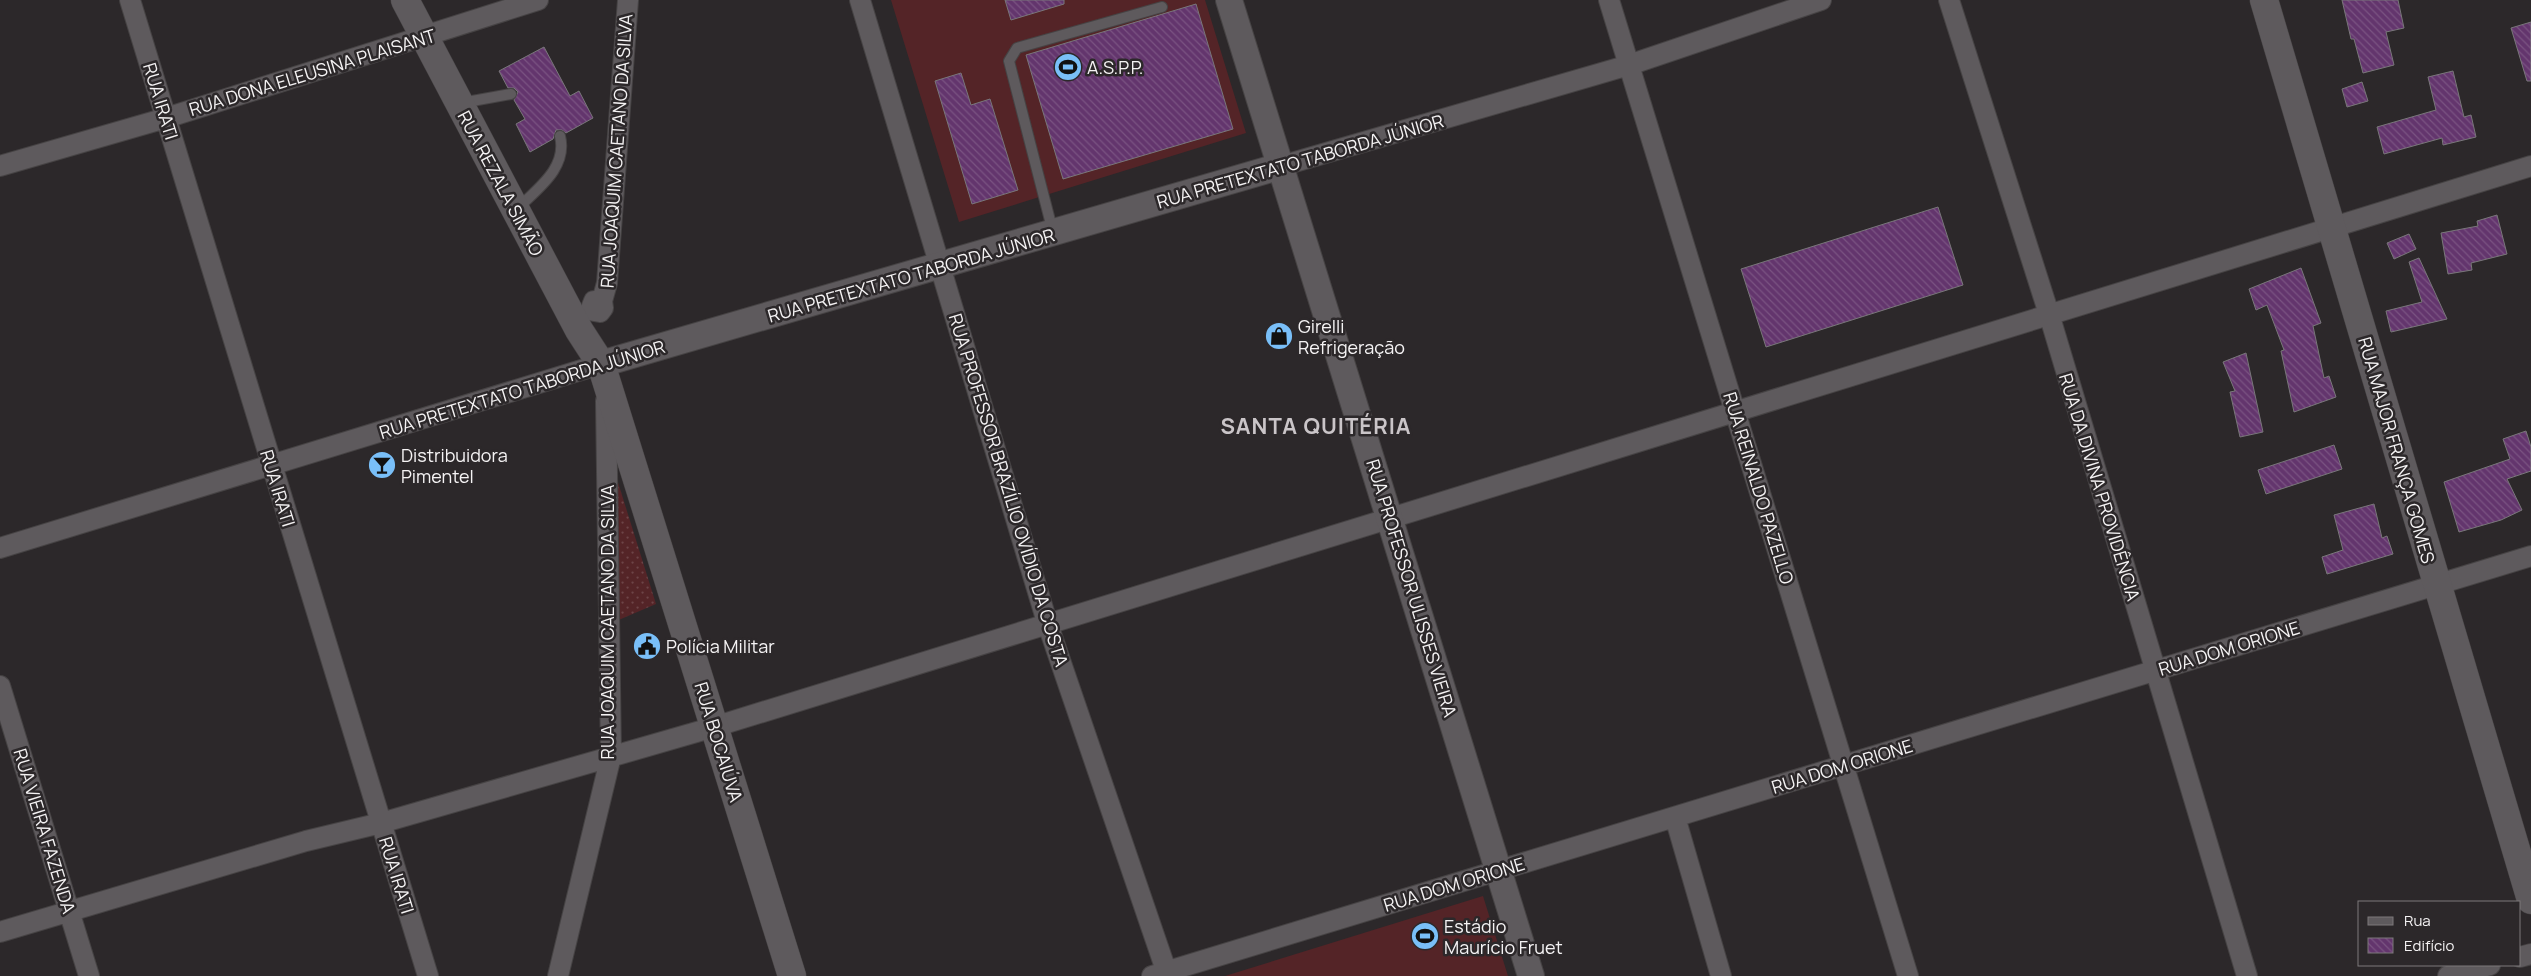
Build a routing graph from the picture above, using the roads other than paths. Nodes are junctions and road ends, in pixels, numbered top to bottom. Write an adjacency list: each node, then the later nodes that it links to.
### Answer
1 (130, 0): 16 (street, RUA IRATI)
2 (405, 0): 12 (main road, RUA REZALA SIMÃO)
3 (538, 0): 12 (street, RUA DONA ELEUSINA PLAISANT)
4 (628, 0): 25 (street, RUA JOAQUIM CAETANO DA SILVA)
5 (860, 0): 24 (street, RUA PROFESSOR BRAZÍLIO OVÍDIO DA COSTA)
6 (1230, 0): 19 (street, RUA PROFESSOR ULISSES VIEIRA)
7 (1609, 0): 13 (street, RUA REINALDO PAZELLO)
8 (1821, 0): 13 (street, RUA PRETEXTATO TABORDA JÚNIOR)
9 (1948, 0): 26 (street, RUA DA DIVINA PROVIDÊNCIA)
10 (2264, 0): 22 (main road, RUA MAJOR FRANÇA GOMES)
11 (1162, 6): 23 (lane)
12 (423, 38): 15 (main road, RUA REZALA SIMÃO); 16 (street, RUA DONA ELEUSINA PLAISANT)
13 (1629, 65): 19 (street, RUA PRETEXTATO TABORDA JÚNIOR); 28 (street, RUA REINALDO PAZELLO)
14 (512, 94): 15 (lane)
15 (459, 104): 21 (main road, RUA REZALA SIMÃO)
16 (166, 118): 18 (street, RUA DONA ELEUSINA PLAISANT); 29 (street, RUA IRATI)
17 (560, 136): 21 (lane)
18 (0, 166)
19 (1281, 166): 23 (street, RUA PRETEXTATO TABORDA JÚNIOR); 30 (street, RUA PROFESSOR ULISSES VIEIRA)
20 (2531, 166): 22 (street)
21 (516, 210): 27 (main road, RUA REZALA SIMÃO)
22 (2333, 227): 26 (street); 33 (main road, RUA MAJOR FRANÇA GOMES)
23 (1053, 233): 24 (street, RUA PRETEXTATO TABORDA JÚNIOR)
24 (940, 266): 27 (street, RUA PRETEXTATO TABORDA JÚNIOR); 34 (street, RUA PROFESSOR BRAZÍLIO OVÍDIO DA COSTA)
25 (602, 300)
26 (2049, 314): 28 (street); 35 (street, RUA DA DIVINA PROVIDÊNCIA)
27 (603, 373): 29 (street, RUA PRETEXTATO TABORDA JÚNIOR); 37 (main road, RUA BOCAIÚVA); 38 (street, RUA JOAQUIM CAETANO DA SILVA)
28 (1735, 411): 30 (street); 39 (street, RUA REINALDO PAZELLO)
29 (271, 466): 31 (street, RUA PRETEXTATO TABORDA JÚNIOR); 41 (street, RUA IRATI)
30 (1390, 517): 34 (street); 42 (street, RUA PROFESSOR ULISSES VIEIRA)
31 (0, 548)
32 (2531, 556): 33 (street, RUA DOM ORIONE)
33 (2436, 585): 35 (street, RUA DOM ORIONE); 43 (main road, RUA MAJOR FRANÇA GOMES)
34 (1047, 622): 37 (street); 47 (street, RUA PROFESSOR BRAZÍLIO OVÍDIO DA COSTA)
35 (2155, 671): 39 (street, RUA DOM ORIONE); 55 (street, RUA DA DIVINA PROVIDÊNCIA)
36 (0, 686): 44 (street, RUA VIEIRA FAZENDA)
37 (714, 727): 38 (street); 51 (main road, RUA BOCAIÚVA)
38 (610, 756): 41 (street); 50 (street, RUA JOAQUIM CAETANO DA SILVA)
39 (1844, 765): 40 (street, RUA DOM ORIONE); 54 (street, RUA REINALDO PAZELLO)
40 (1675, 817): 42 (street, RUA DOM ORIONE); 53 (street)
41 (381, 823): 44 (street); 49 (street, RUA IRATI)
42 (1499, 870): 47 (street, RUA DOM ORIONE); 52 (street, RUA PROFESSOR ULISSES VIEIRA)
43 (2531, 900)
44 (70, 912): 45 (street); 48 (street, RUA VIEIRA FAZENDA)
45 (0, 932)
46 (2486, 966): 56 (street)
47 (1163, 974)
48 (89, 976)
49 (428, 976)
50 (558, 976)
51 (792, 976)
52 (1531, 976)
53 (1721, 976)
54 (1908, 976)
55 (2247, 976)
56 (2448, 976)

